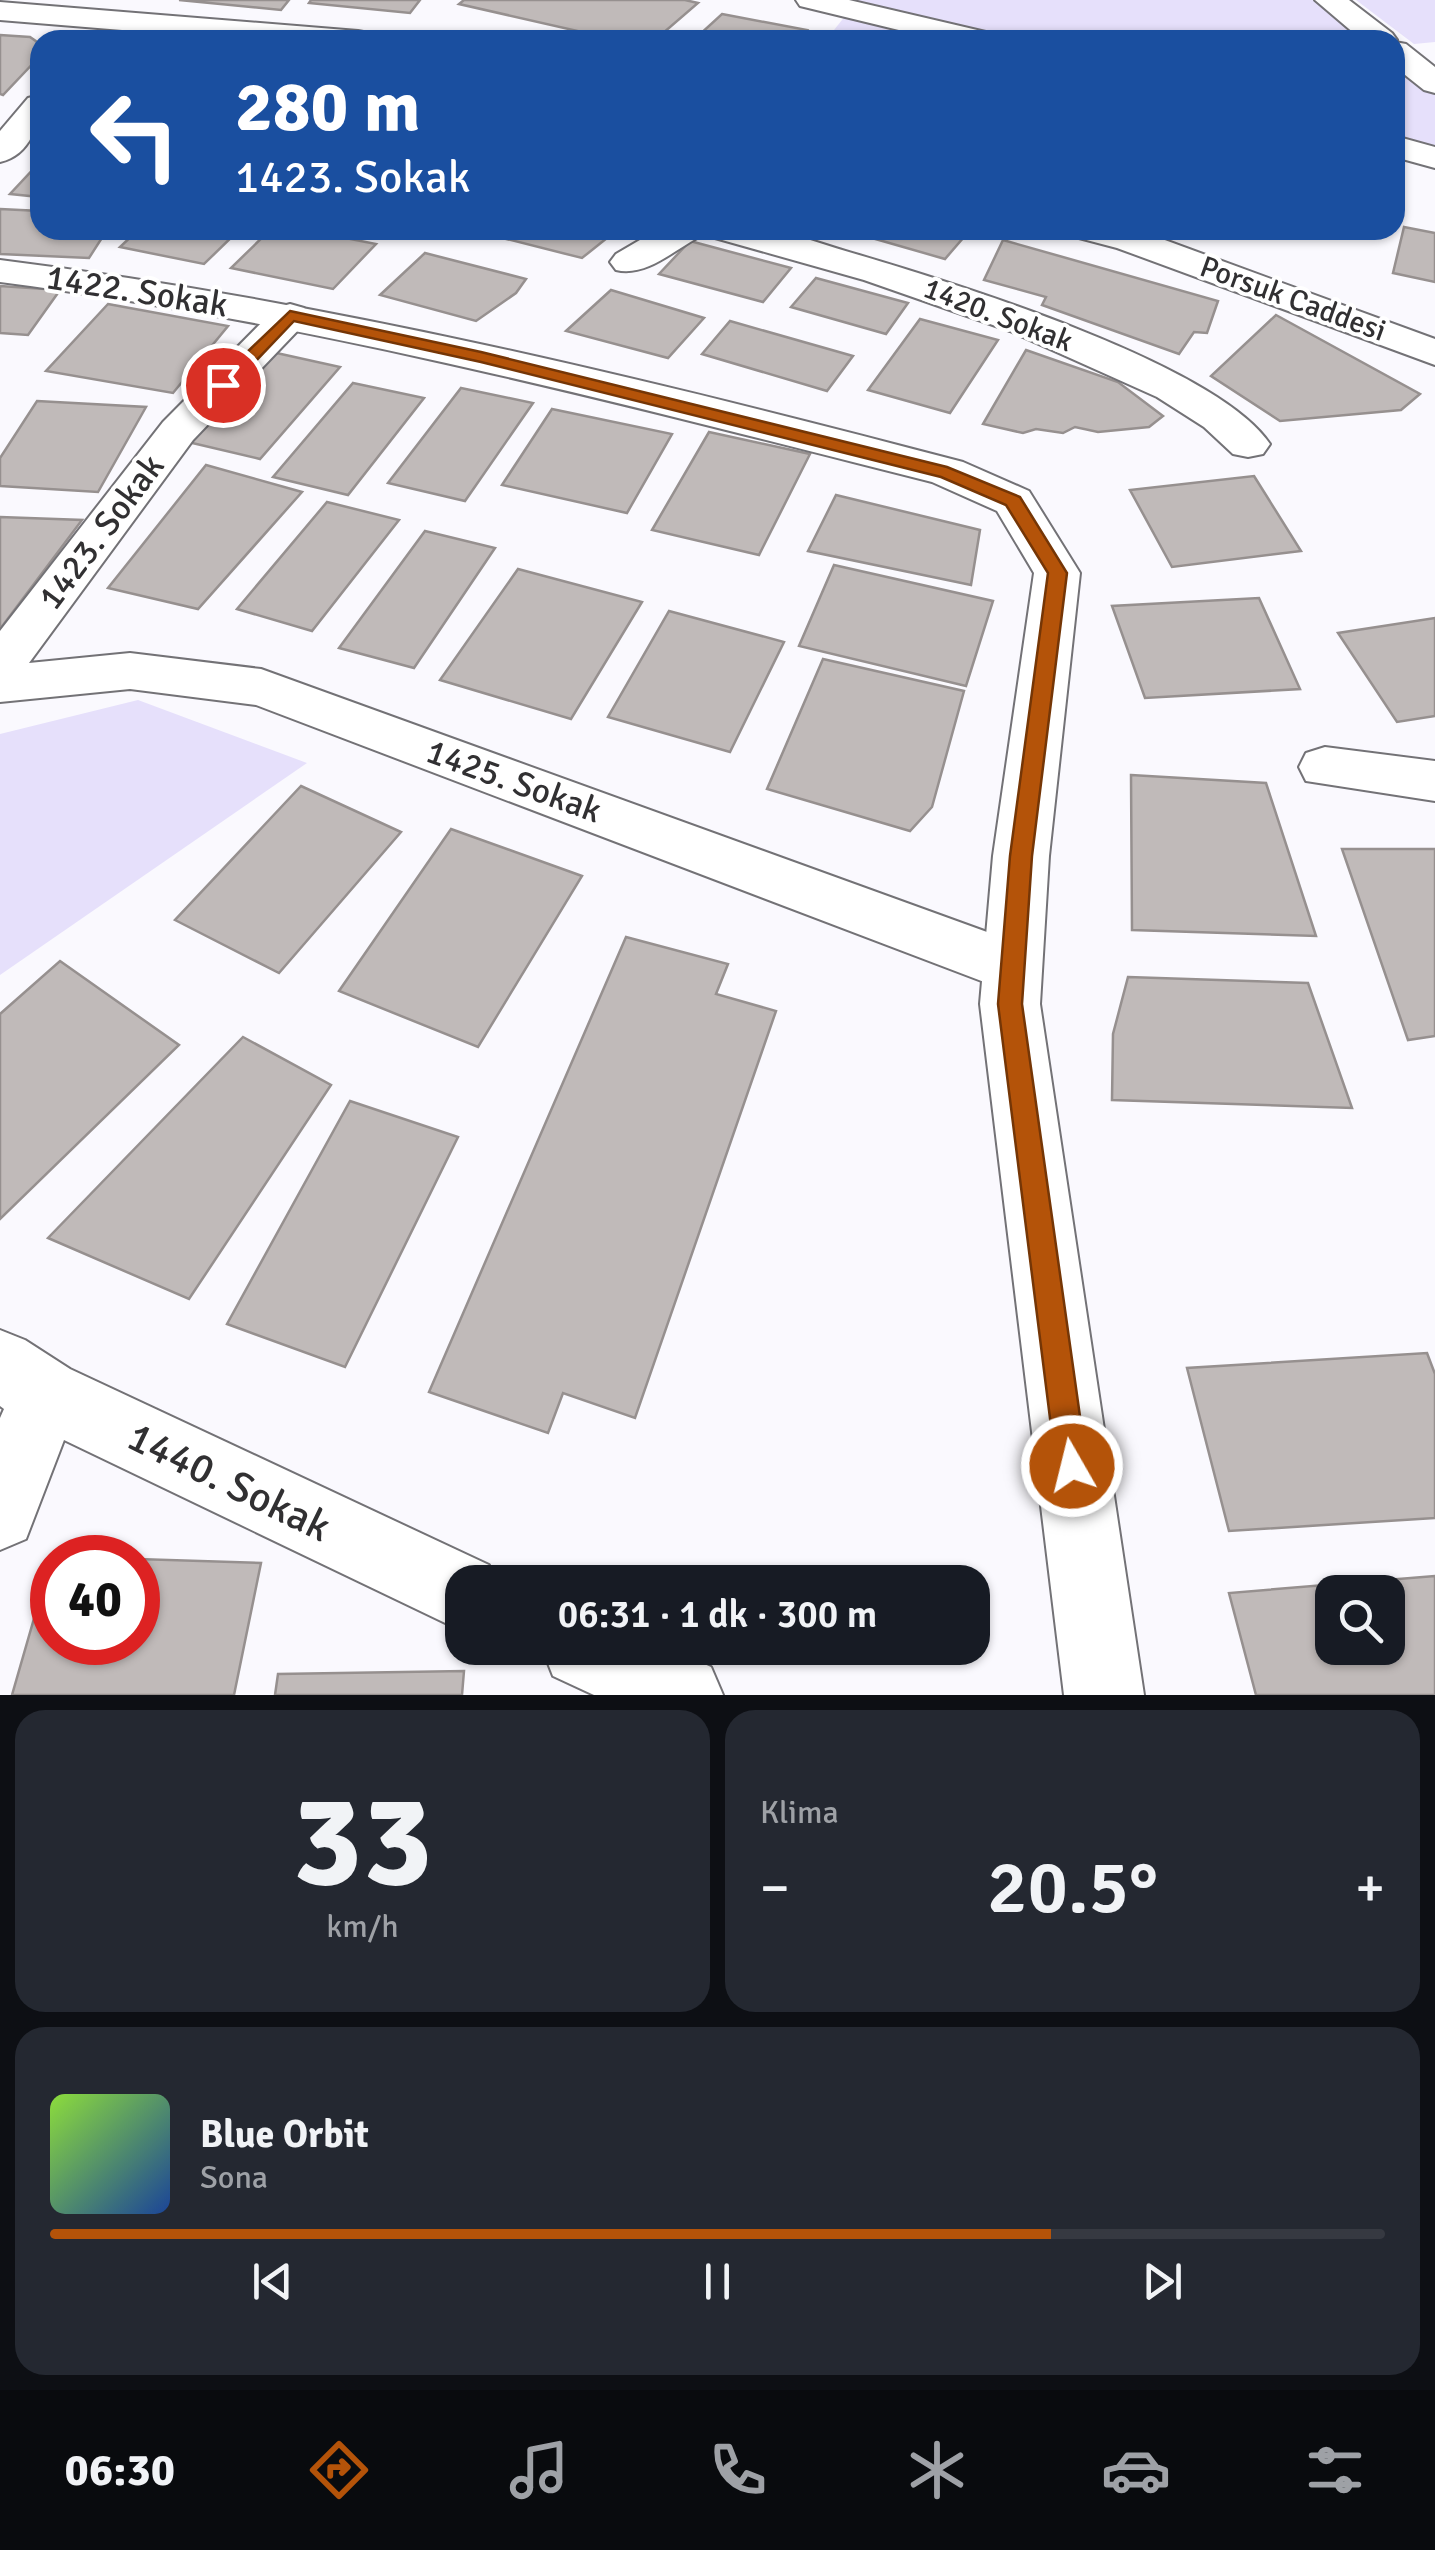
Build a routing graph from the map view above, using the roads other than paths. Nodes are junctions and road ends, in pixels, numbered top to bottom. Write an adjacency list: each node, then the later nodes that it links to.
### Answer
1 (8, 0): 4 (street)
2 (811, 0): 6 (street)
3 (1330, 0): 7 (street)
4 (0, 9): 5 (street)
5 (103, 30)
6 (936, 30)
7 (1368, 30)
8 (1405, 60): 9 (street)
9 (1435, 83)
10 (30, 117): 12 (street)
11 (1405, 149): 13 (street)
12 (0, 152)
13 (1435, 158)
14 (667, 240): 17 (street)
15 (765, 240): 21 (street, 1420. Sokak)
16 (1130, 240): 20 (street, Porsuk Caddesi)
17 (629, 262)
18 (0, 271): 19 (street, 1422. Sokak)
19 (290, 316): 22 (street, 1423. Sokak); 26 (street, 1422. Sokak)
20 (1435, 353)
21 (1248, 444)
22 (0, 666)
23 (0, 684): 26 (street, 1425. Sokak)
24 (1325, 766): 25 (street)
25 (1435, 780)
26 (1013, 967): 32 (street, 1422. Sokak)
27 (23, 1379): 28 (street); 29 (street, 1440. Sokak)
28 (0, 1513)
29 (445, 1584)
30 (618, 1665): 31 (street)
31 (683, 1695)
32 (1104, 1695)

